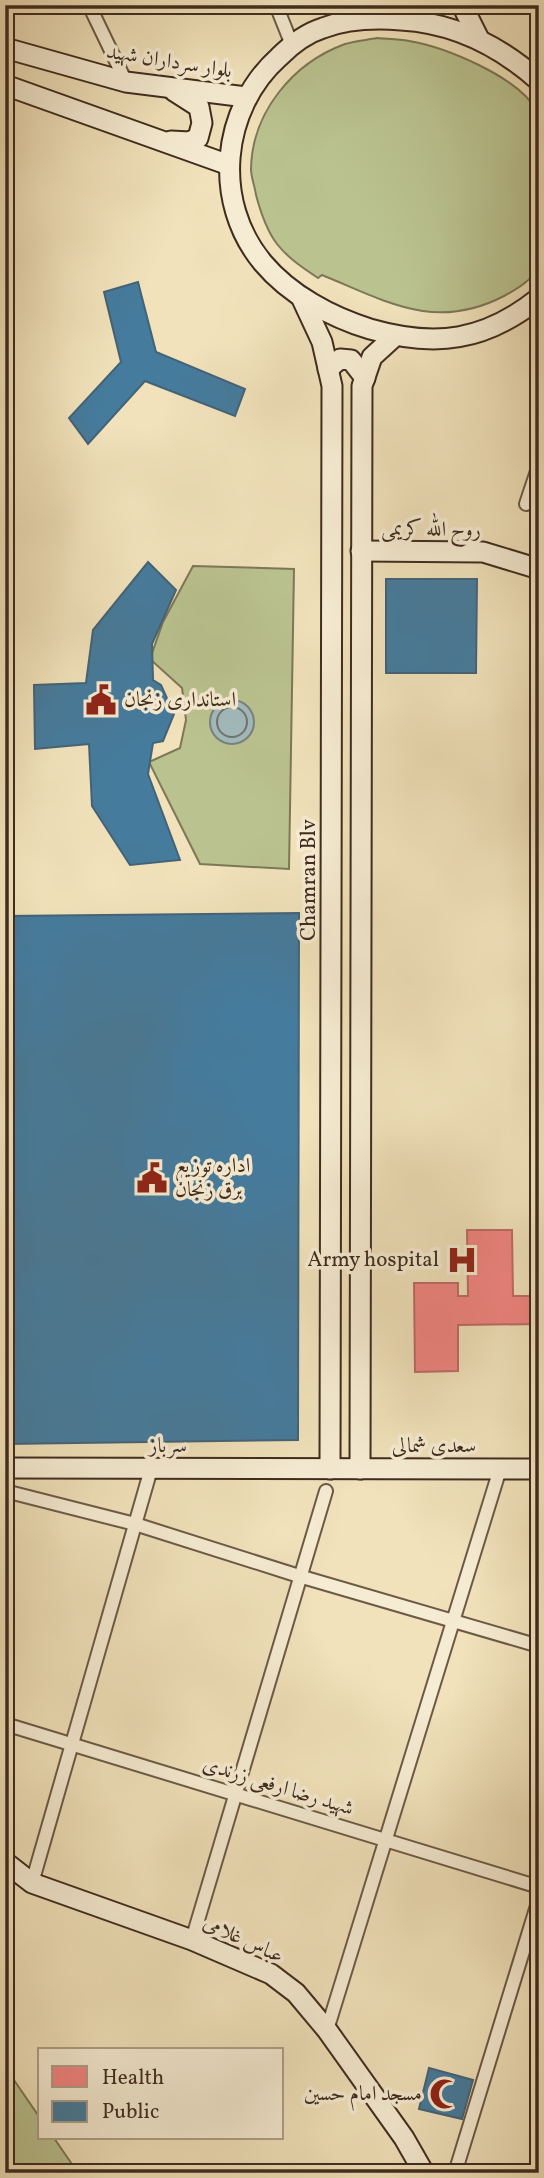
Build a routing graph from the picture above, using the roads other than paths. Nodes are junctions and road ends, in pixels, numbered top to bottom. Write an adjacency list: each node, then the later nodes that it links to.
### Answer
1 (89, 5): 8 (street)
2 (276, 5): 5 (street)
3 (462, 5): 4 (main road)
4 (479, 38): 5 (main road); 7 (main road)
5 (292, 45): 11 (main road)
6 (5, 48): 8 (main road, بلوار سرداران شهید)
7 (539, 81)
8 (126, 82): 10 (main road, بلوار سرداران شهید)
9 (5, 85): 12 (main road)
10 (170, 88): 11 (main road, بلوار سرداران شهید); 12 (main road)
11 (246, 97): 13 (main road)
12 (159, 140): 13 (main road)
13 (229, 165): 14 (main road)
14 (301, 297): 16 (main road); 17 (main road, Chamran Blv)
15 (539, 298): 16 (main road)
16 (395, 336): 18 (main road)
17 (328, 369): 18 (main road); 23 (main road, Chamran Blv)
18 (365, 378): 21 (main road)
19 (539, 466): 20 (street)
20 (526, 504)
21 (362, 551): 22 (main road, روح الله کریمی); 24 (main road)
22 (539, 569)
23 (331, 904): 24 (main road); 25 (main road, Chamran Blv)
24 (361, 904): 26 (main road)
25 (330, 1404): 26 (main road); 29 (main road, Chamran Blv)
26 (359, 1412): 30 (main road)
27 (5, 1468): 28 (main road, سرباز)
28 (151, 1469): 29 (main road, سرباز); 35 (street)
29 (330, 1469): 30 (main road, سعدی شمالی)
30 (360, 1469): 31 (main road, سعدی شمالی)
31 (500, 1469): 32 (main road, سعدی شمالی); 37 (street)
32 (539, 1469)
33 (5, 1491): 35 (street)
34 (326, 1491): 36 (street)
35 (135, 1524): 36 (street); 40 (street)
36 (299, 1576): 37 (street); 41 (street)
37 (453, 1621): 38 (street); 42 (street)
38 (539, 1646)
39 (5, 1724): 40 (street, شهید رضا ارفعی زرندی)
40 (72, 1744): 41 (street, شهید رضا ارفعی زرندی); 44 (street)
41 (235, 1794): 42 (street, شهید رضا ارفعی زرندی); 47 (street)
42 (386, 1840): 45 (street, شهید رضا ارفعی زرندی); 48 (street)
43 (5, 1862): 44 (main road, عباس غلامی)
44 (32, 1883): 47 (main road, عباس غلامی)
45 (539, 1887)
46 (539, 1899): 50 (street)
47 (192, 1940): 48 (main road, عباس غلامی)
48 (327, 2030): 49 (main road, عباس غلامی)
49 (424, 2173)
50 (455, 2173)

